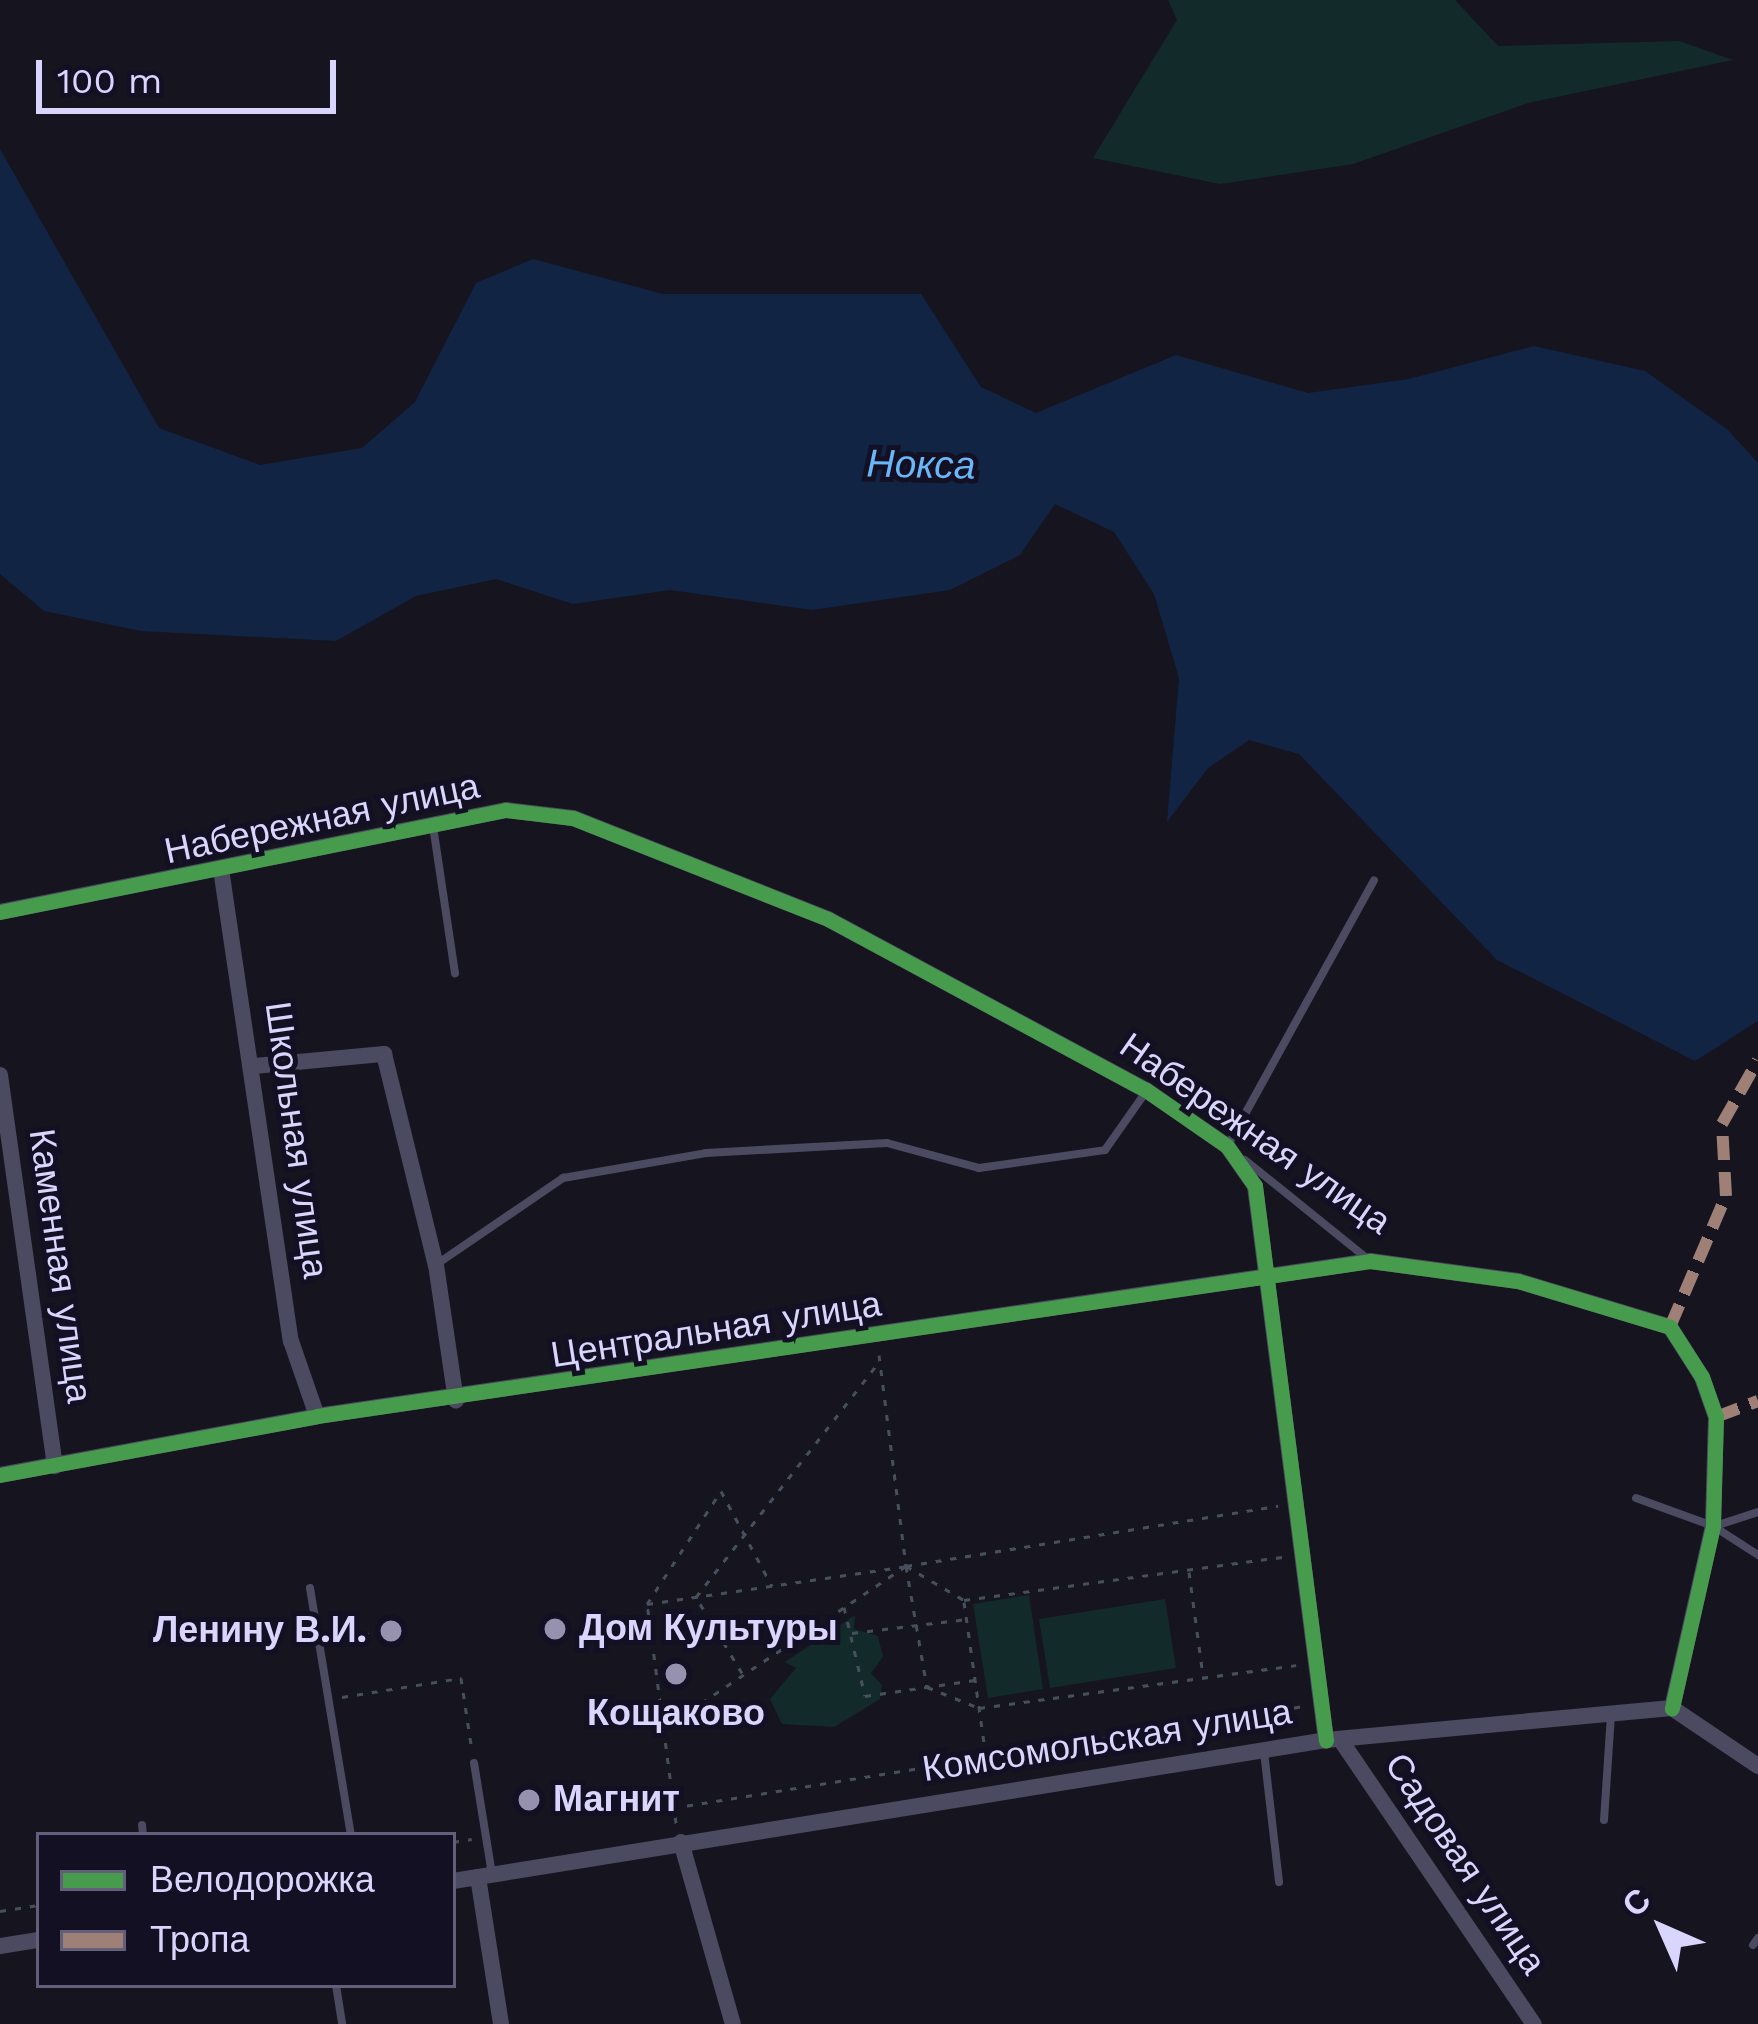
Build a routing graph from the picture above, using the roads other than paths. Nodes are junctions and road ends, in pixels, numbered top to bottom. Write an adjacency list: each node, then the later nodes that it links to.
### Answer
1 (432, 824): 2 (street, Набережная улица); 5 (lane); 8 (street, Набережная улица)
2 (221, 869): 4 (street, Набережная улица); 6 (street, Школьная улица)
3 (1374, 880): 9 (lane)
4 (0, 912)
5 (455, 973)
6 (254, 1066): 11 (street); 14 (street, Школьная улица)
7 (0, 1075): 15 (street, Каменная улица)
8 (1146, 1090): 9 (street, Набережная улица); 11 (lane)
9 (1227, 1146): 10 (lane, Набережная улица); 12 (street)
10 (1370, 1261): 12 (street, Центральная улица); 19 (street, Набережная улица)
11 (436, 1265): 13 (street)
12 (1271, 1274): 13 (street, Центральная улица); 24 (street)
13 (456, 1401): 14 (street, Центральная улица)
14 (317, 1416): 15 (street, Центральная улица)
15 (55, 1466): 16 (street, Центральная улица)
16 (0, 1475)
17 (1636, 1498): 19 (lane)
18 (1758, 1512): 19 (lane)
19 (1713, 1526): 20 (lane); 22 (street, Набережная улица)
20 (1758, 1555)
21 (310, 1588): 29 (lane)
22 (1672, 1708): 23 (street, Комсомольская улица); 27 (street)
23 (1611, 1714): 24 (street, Комсомольская улица); 28 (lane)
24 (1334, 1741): 25 (street, Комсомольская улица); 40 (street, Садовая улица)
25 (1264, 1750): 30 (street, Комсомольская улица); 33 (lane)
26 (474, 1763): 31 (lane)
27 (1758, 1766)
28 (1604, 1820)
29 (351, 1832)
30 (681, 1842): 31 (street, Комсомольская улица); 39 (street)
31 (485, 1876): 32 (street, Комсомольская улица); 38 (street)
32 (456, 1881)
33 (1279, 1882)
34 (36, 1940): 35 (street)
35 (0, 1946)
36 (336, 1988): 37 (lane)
37 (342, 2024)
38 (501, 2024)
39 (733, 2024)
40 (1534, 2024)

